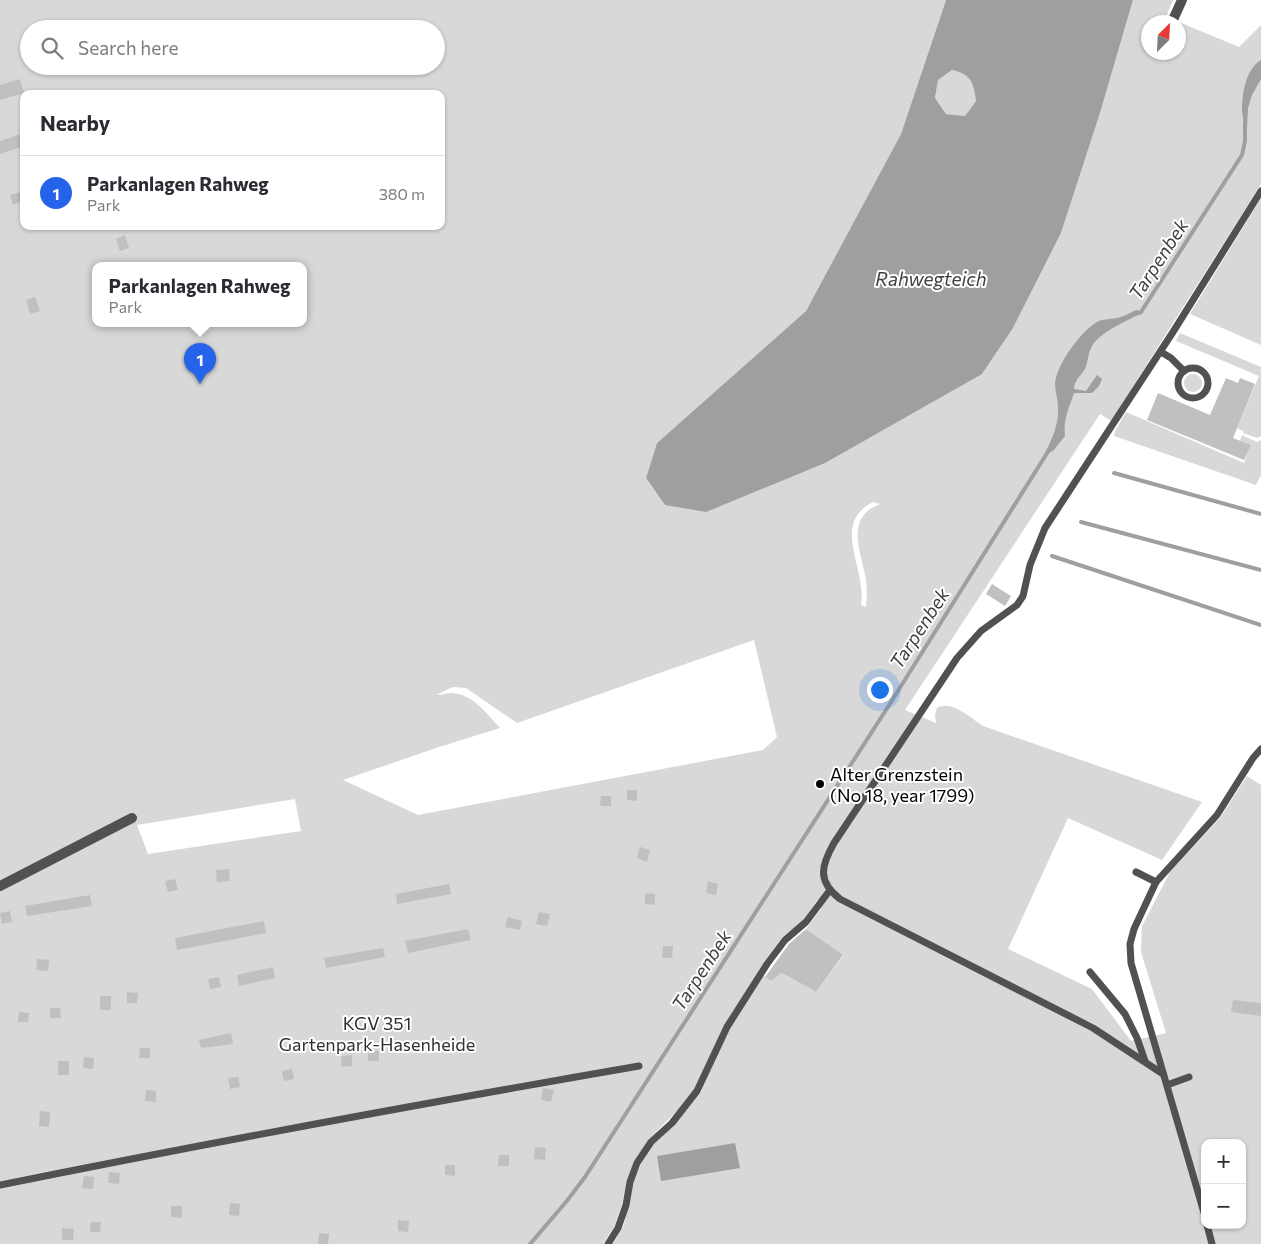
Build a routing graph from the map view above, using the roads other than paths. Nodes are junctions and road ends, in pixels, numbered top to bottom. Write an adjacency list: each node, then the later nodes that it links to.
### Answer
1 (1182, 0): 2 (street)
2 (1175, 15)
3 (1261, 191): 4 (lane)
4 (1160, 352): 5 (lane); 11 (lane)
5 (1184, 372): 5 (lane)
6 (1261, 749): 9 (lane)
7 (132, 818): 10 (street)
8 (1136, 872): 9 (lane)
9 (1156, 882): 15 (lane)
10 (0, 886)
11 (830, 890): 13 (lane); 21 (lane)
12 (1090, 972): 13 (lane)
13 (1145, 1061): 15 (lane)
14 (639, 1066): 18 (lane)
15 (1163, 1074): 17 (lane)
16 (1190, 1077): 17 (lane)
17 (1167, 1085): 19 (lane)
18 (0, 1185)
19 (1201, 1202)
20 (1208, 1229): 22 (lane)
21 (608, 1244)
22 (1212, 1244)

